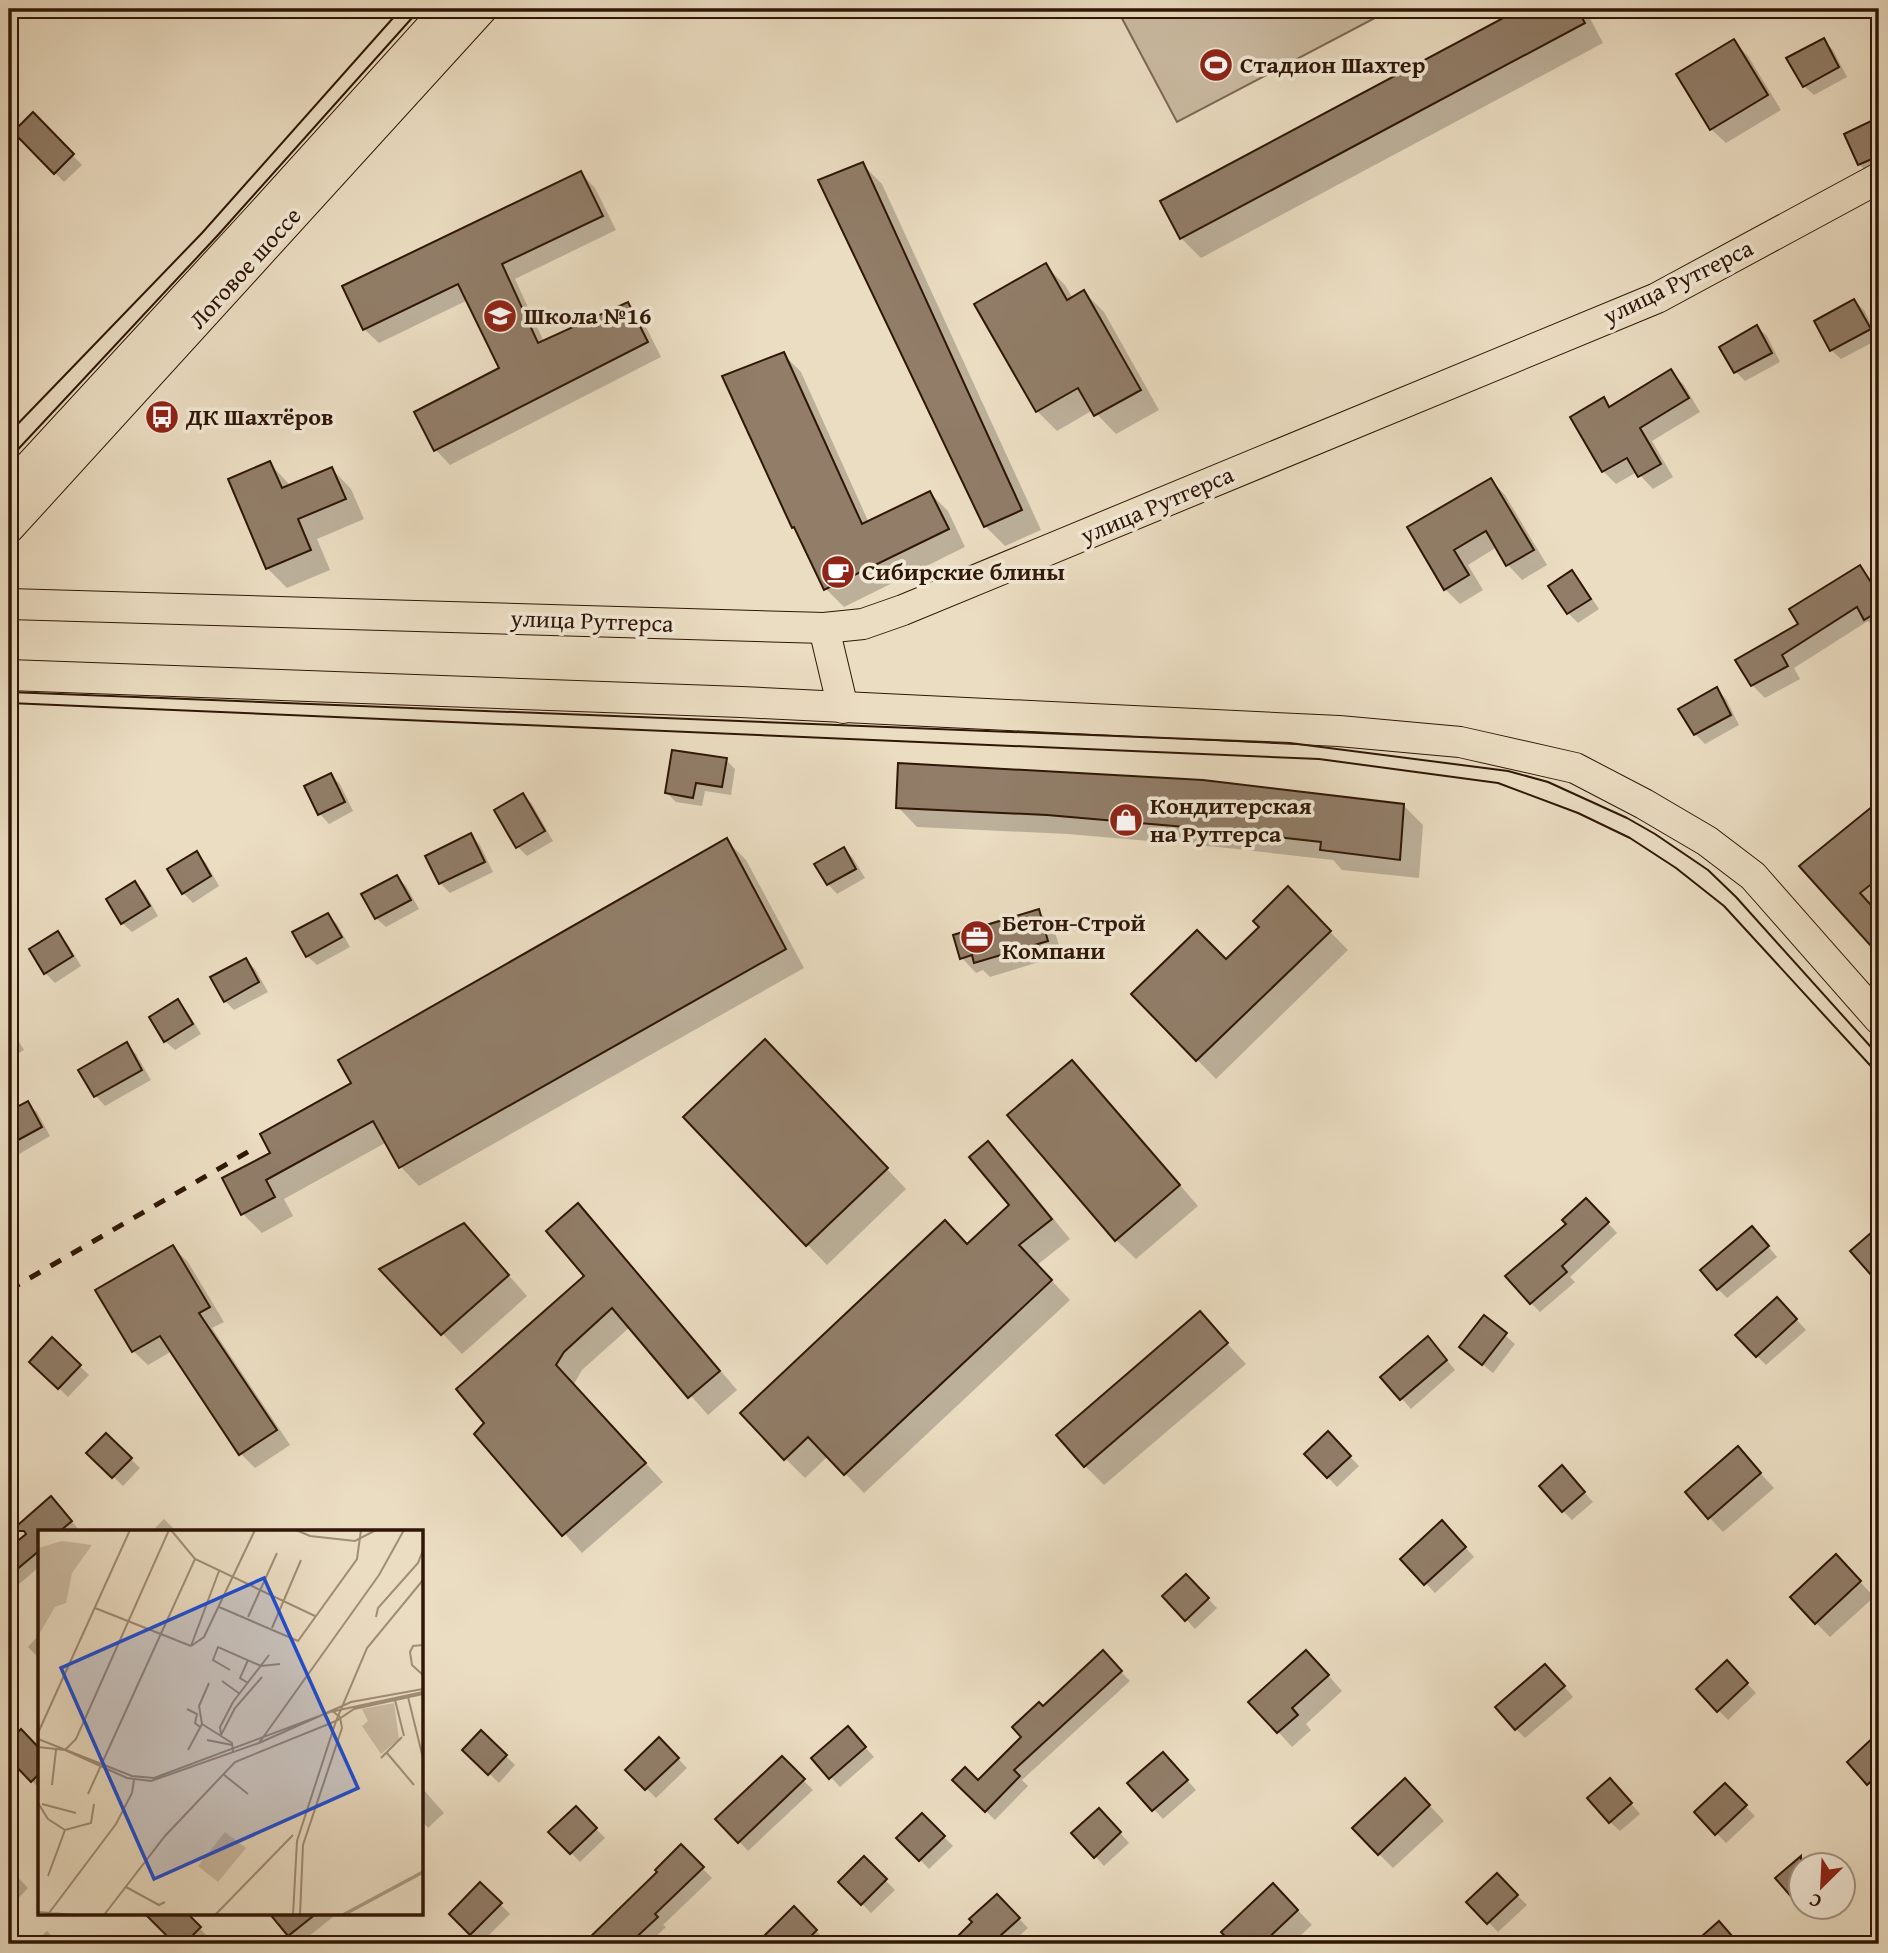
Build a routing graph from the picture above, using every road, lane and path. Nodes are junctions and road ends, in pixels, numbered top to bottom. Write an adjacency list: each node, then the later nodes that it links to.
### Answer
1 (447, 9): 4 (main road, Логовое шоссе)
2 (482, 9): 5 (main road, Логовое шоссе)
3 (1879, 178): 7 (main road, улица Рутгерса)
4 (9, 488)
5 (9, 528)
6 (9, 604): 7 (main road, улица Рутгерса)
7 (824, 628): 9 (main road)
8 (9, 676): 9 (main road)
9 (843, 708): 10 (main road)
10 (1879, 1019)

